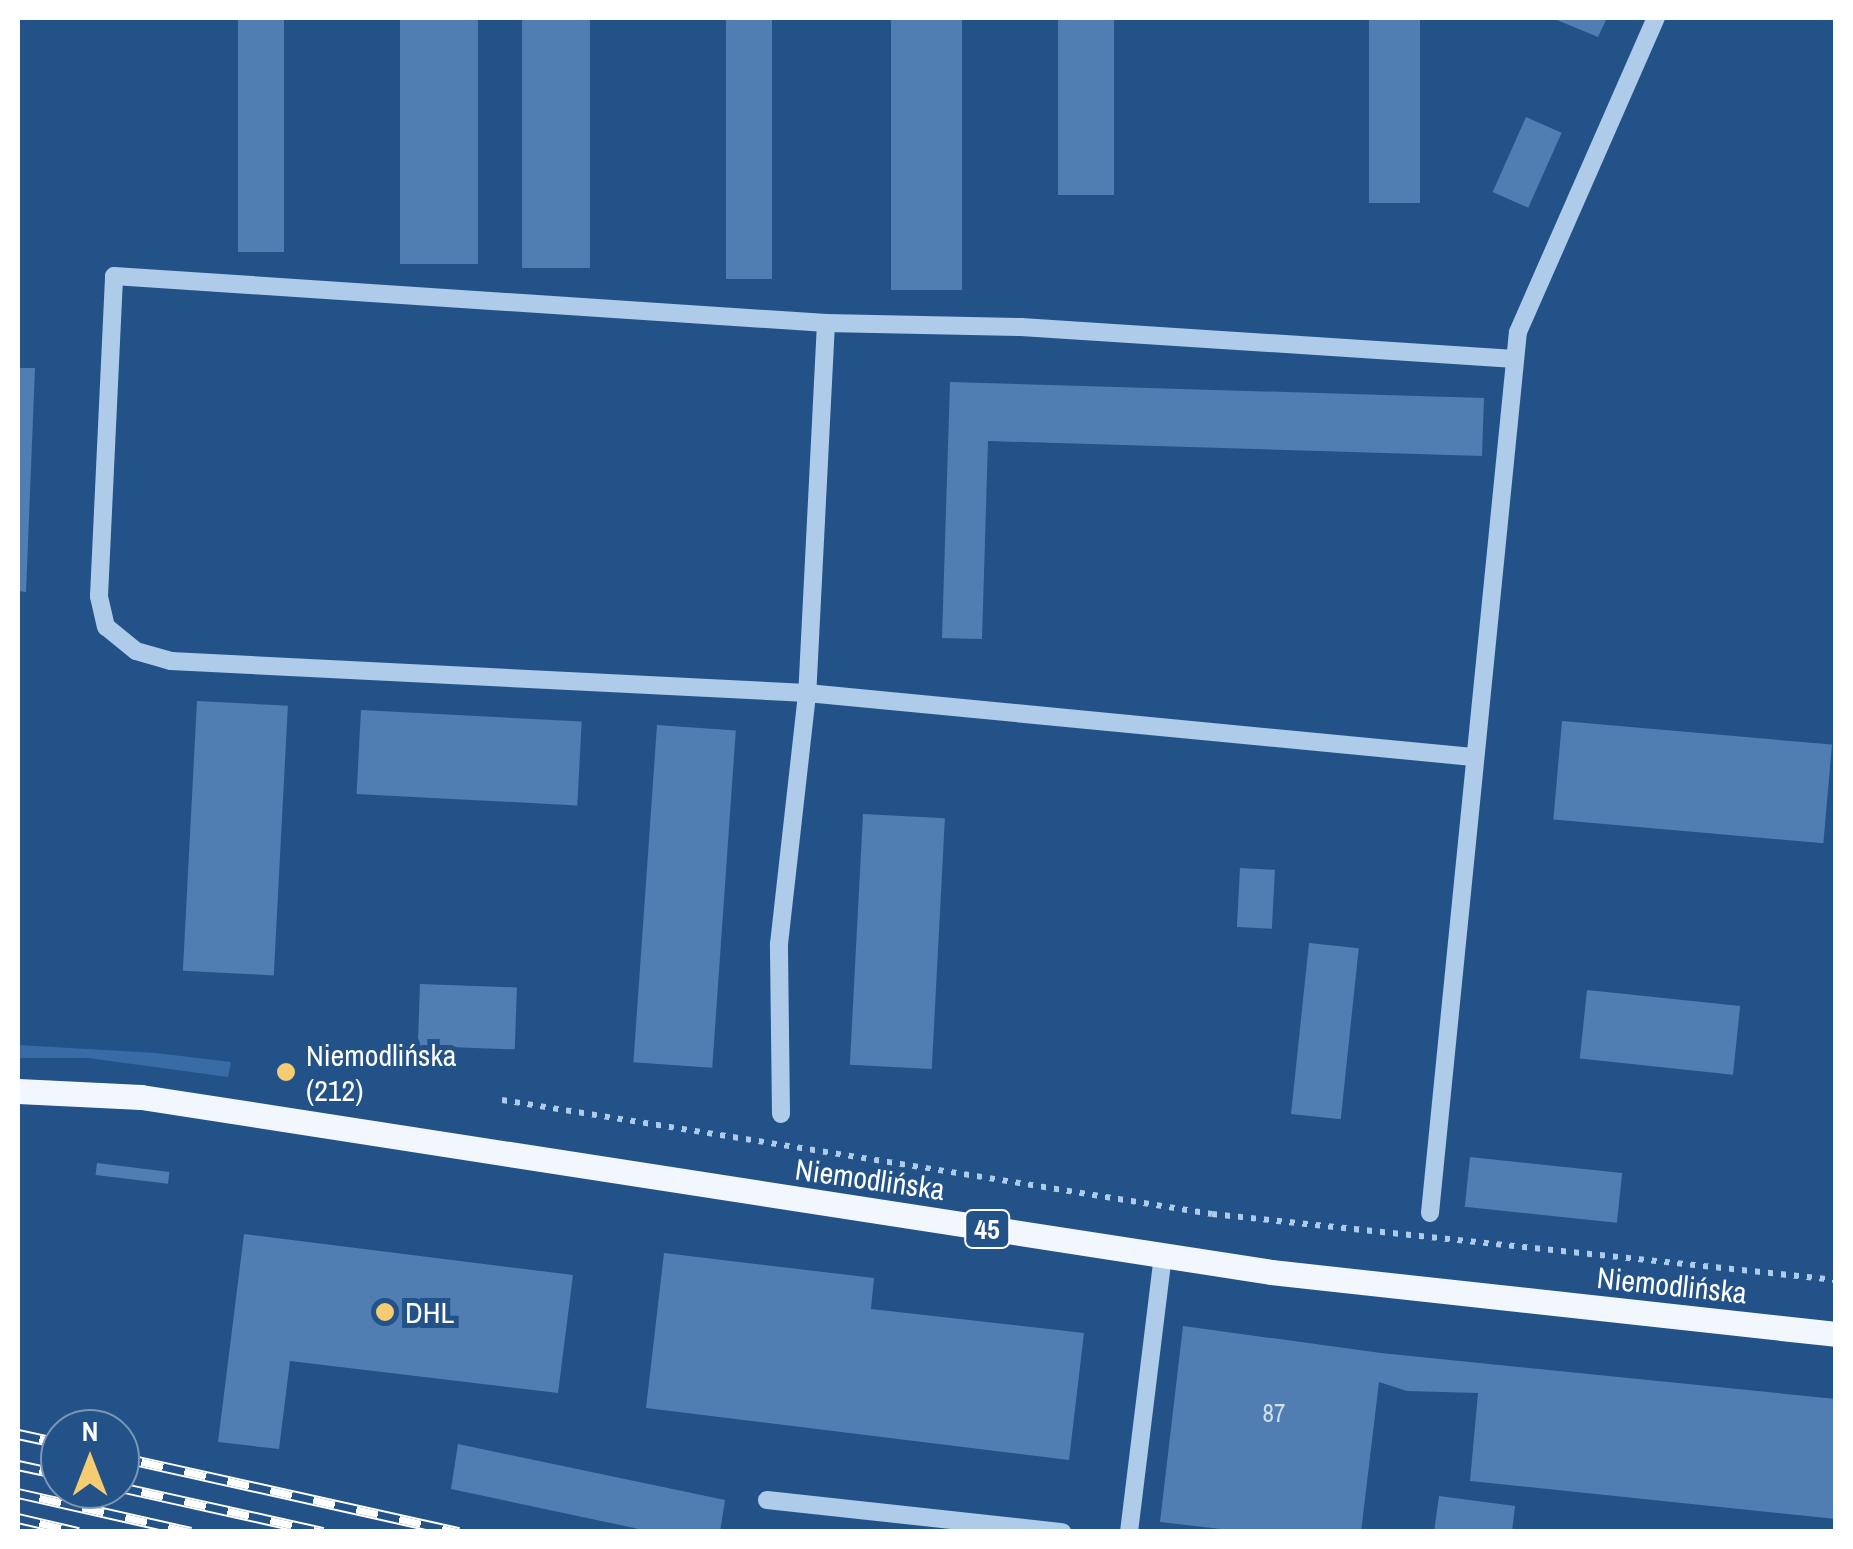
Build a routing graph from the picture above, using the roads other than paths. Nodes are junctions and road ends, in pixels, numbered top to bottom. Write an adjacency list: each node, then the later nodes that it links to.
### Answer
1 (1656, 18): 3 (lane)
2 (826, 323): 3 (lane); 4 (lane); 4 (lane)
3 (1515, 358): 5 (lane)
4 (807, 693): 5 (lane); 7 (lane)
5 (1474, 757): 8 (lane)
6 (18, 1091): 9 (main road, Niemodlińska / 45)
7 (780, 1114)
8 (1430, 1214)
9 (1163, 1256): 10 (main road, Niemodlińska / 45); 13 (lane)
10 (1836, 1334)
11 (767, 1500): 12 (lane)
12 (1062, 1532)
13 (1128, 1532)

